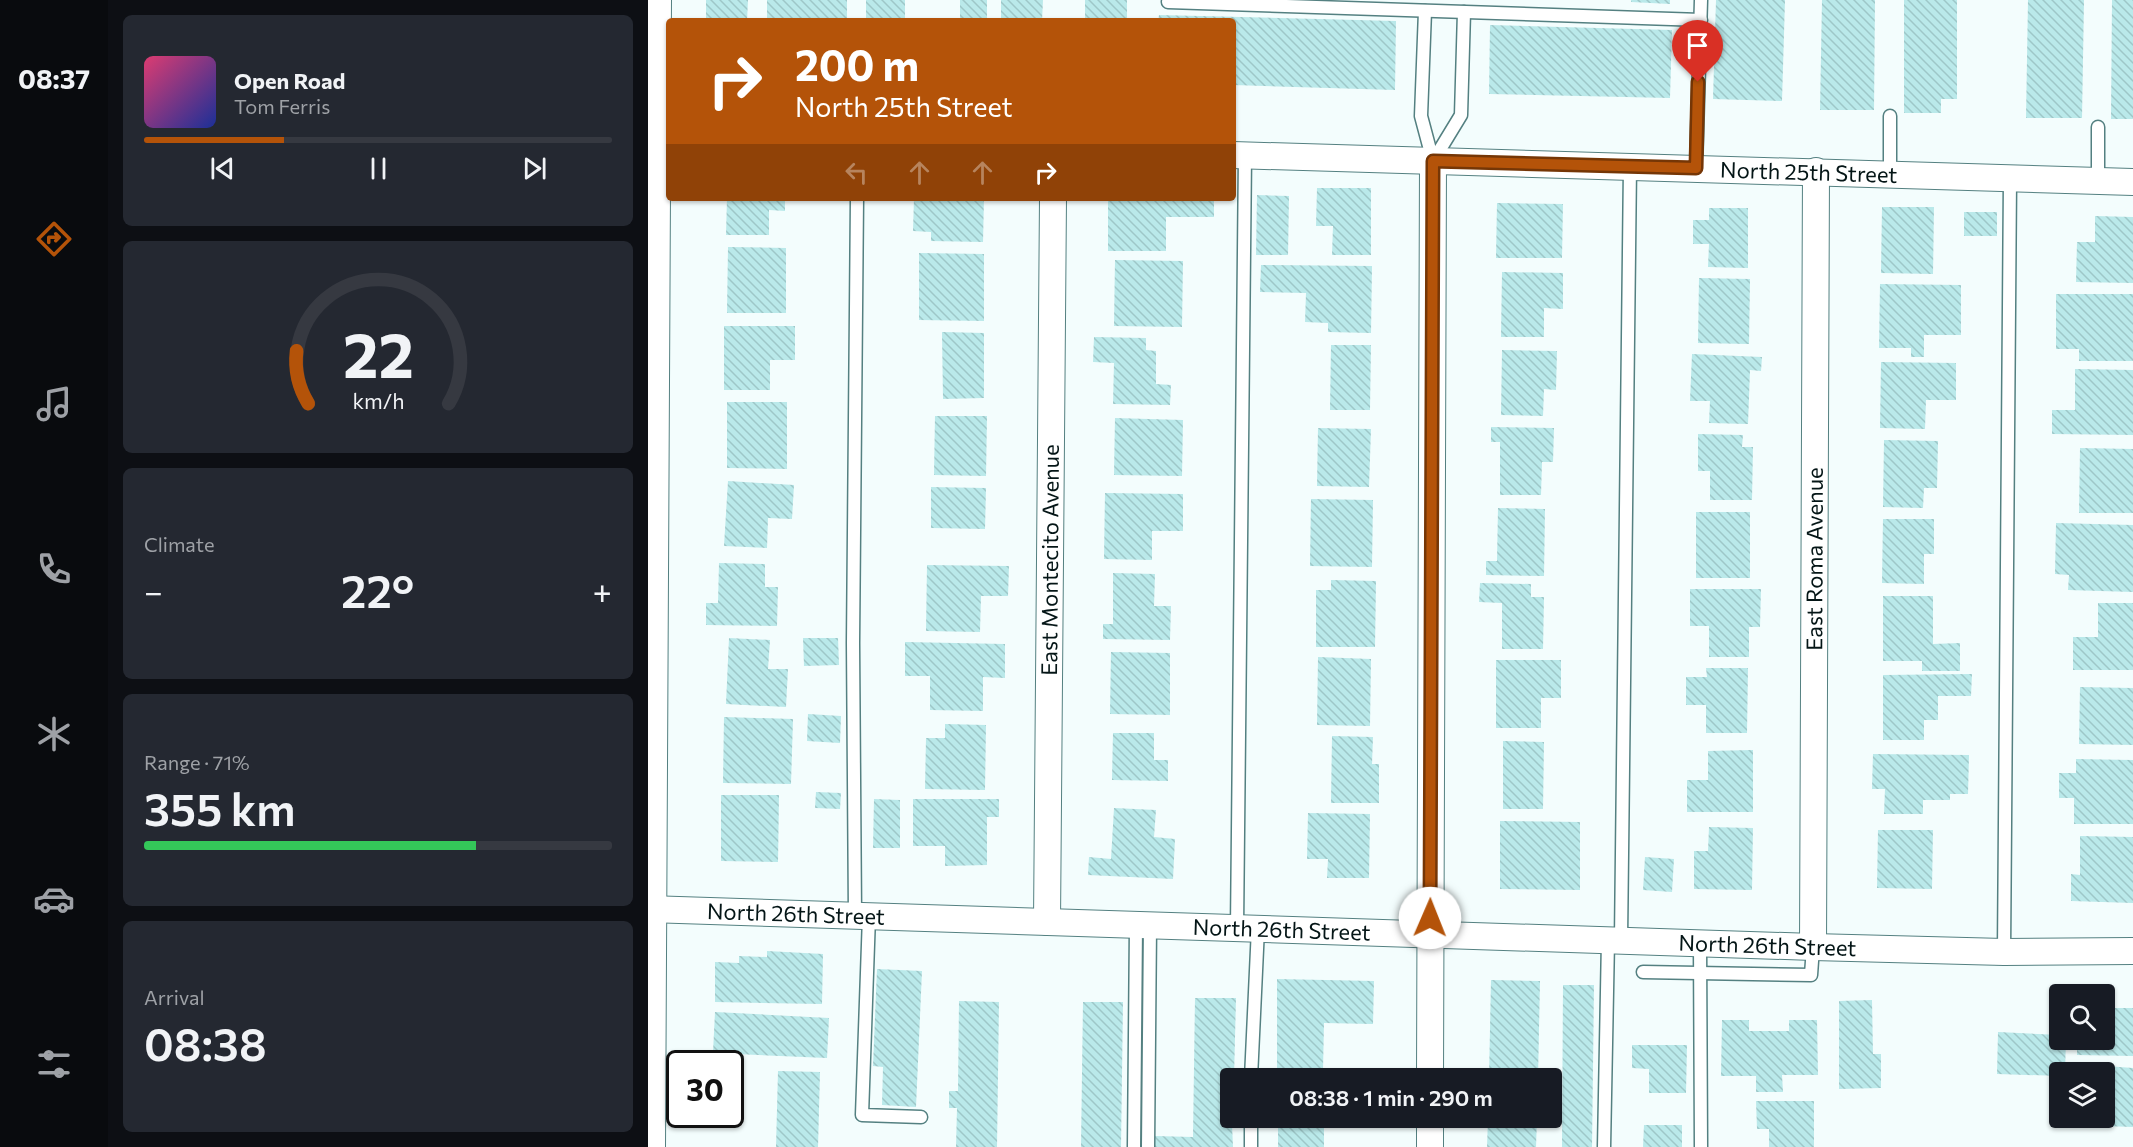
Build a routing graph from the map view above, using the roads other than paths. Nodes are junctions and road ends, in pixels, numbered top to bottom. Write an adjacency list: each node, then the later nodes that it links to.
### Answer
1 (658, 0): 10 (street)
2 (1701, 0): 7 (lane)
3 (1168, 2): 4 (lane)
4 (1245, 2): 5 (lane)
5 (1425, 11): 6 (lane); 12 (lane)
6 (1464, 12): 7 (lane); 12 (lane)
7 (1701, 20): 14 (lane)
8 (1890, 116): 16 (lane)
9 (2098, 127): 18 (lane)
10 (658, 133): 22 (street)
11 (1239, 155): 12 (street, North 25th Street); 26 (lane)
12 (1433, 161): 13 (street, North 25th Street); 27 (street)
13 (1630, 166): 14 (street, North 25th Street); 28 (lane)
14 (1696, 168): 15 (street, North 25th Street)
15 (1816, 171): 16 (street, North 25th Street); 30 (street, East Roma Avenue)
16 (1890, 174): 17 (street, North 25th Street)
17 (2010, 179): 18 (street, North 25th Street); 32 (lane)
18 (2098, 181): 19 (street, North 25th Street)
19 (2133, 182)
20 (857, 201): 23 (lane)
21 (1053, 201): 24 (street, East Montecito Avenue)
22 (650, 909): 23 (street, North 26th Street); 40 (street)
23 (862, 916): 24 (street, North 26th Street); 37 (lane)
24 (1047, 922): 25 (street, North 26th Street)
25 (1143, 925): 26 (street, North 26th Street); 41 (lane); 42 (lane)
26 (1247, 928): 27 (street, North 26th Street); 35 (lane)
27 (1430, 933): 28 (street, North 26th Street); 36 (street)
28 (1615, 940): 29 (street, North 26th Street); 45 (lane)
29 (1700, 943): 30 (street, North 26th Street); 34 (lane)
30 (1813, 947): 32 (street, North 26th Street); 34 (lane)
31 (2133, 951): 32 (street, North 26th Street)
32 (2004, 952)
33 (1643, 972): 34 (lane)
34 (1701, 974): 46 (lane)
35 (1251, 1068)
36 (1430, 1068)
37 (921, 1117)
38 (1251, 1128): 43 (lane)
39 (1430, 1128): 44 (street)
40 (652, 1147)
41 (1134, 1147)
42 (1148, 1147)
43 (1251, 1147)
44 (1430, 1147)
45 (1604, 1147)
46 (1701, 1147)

